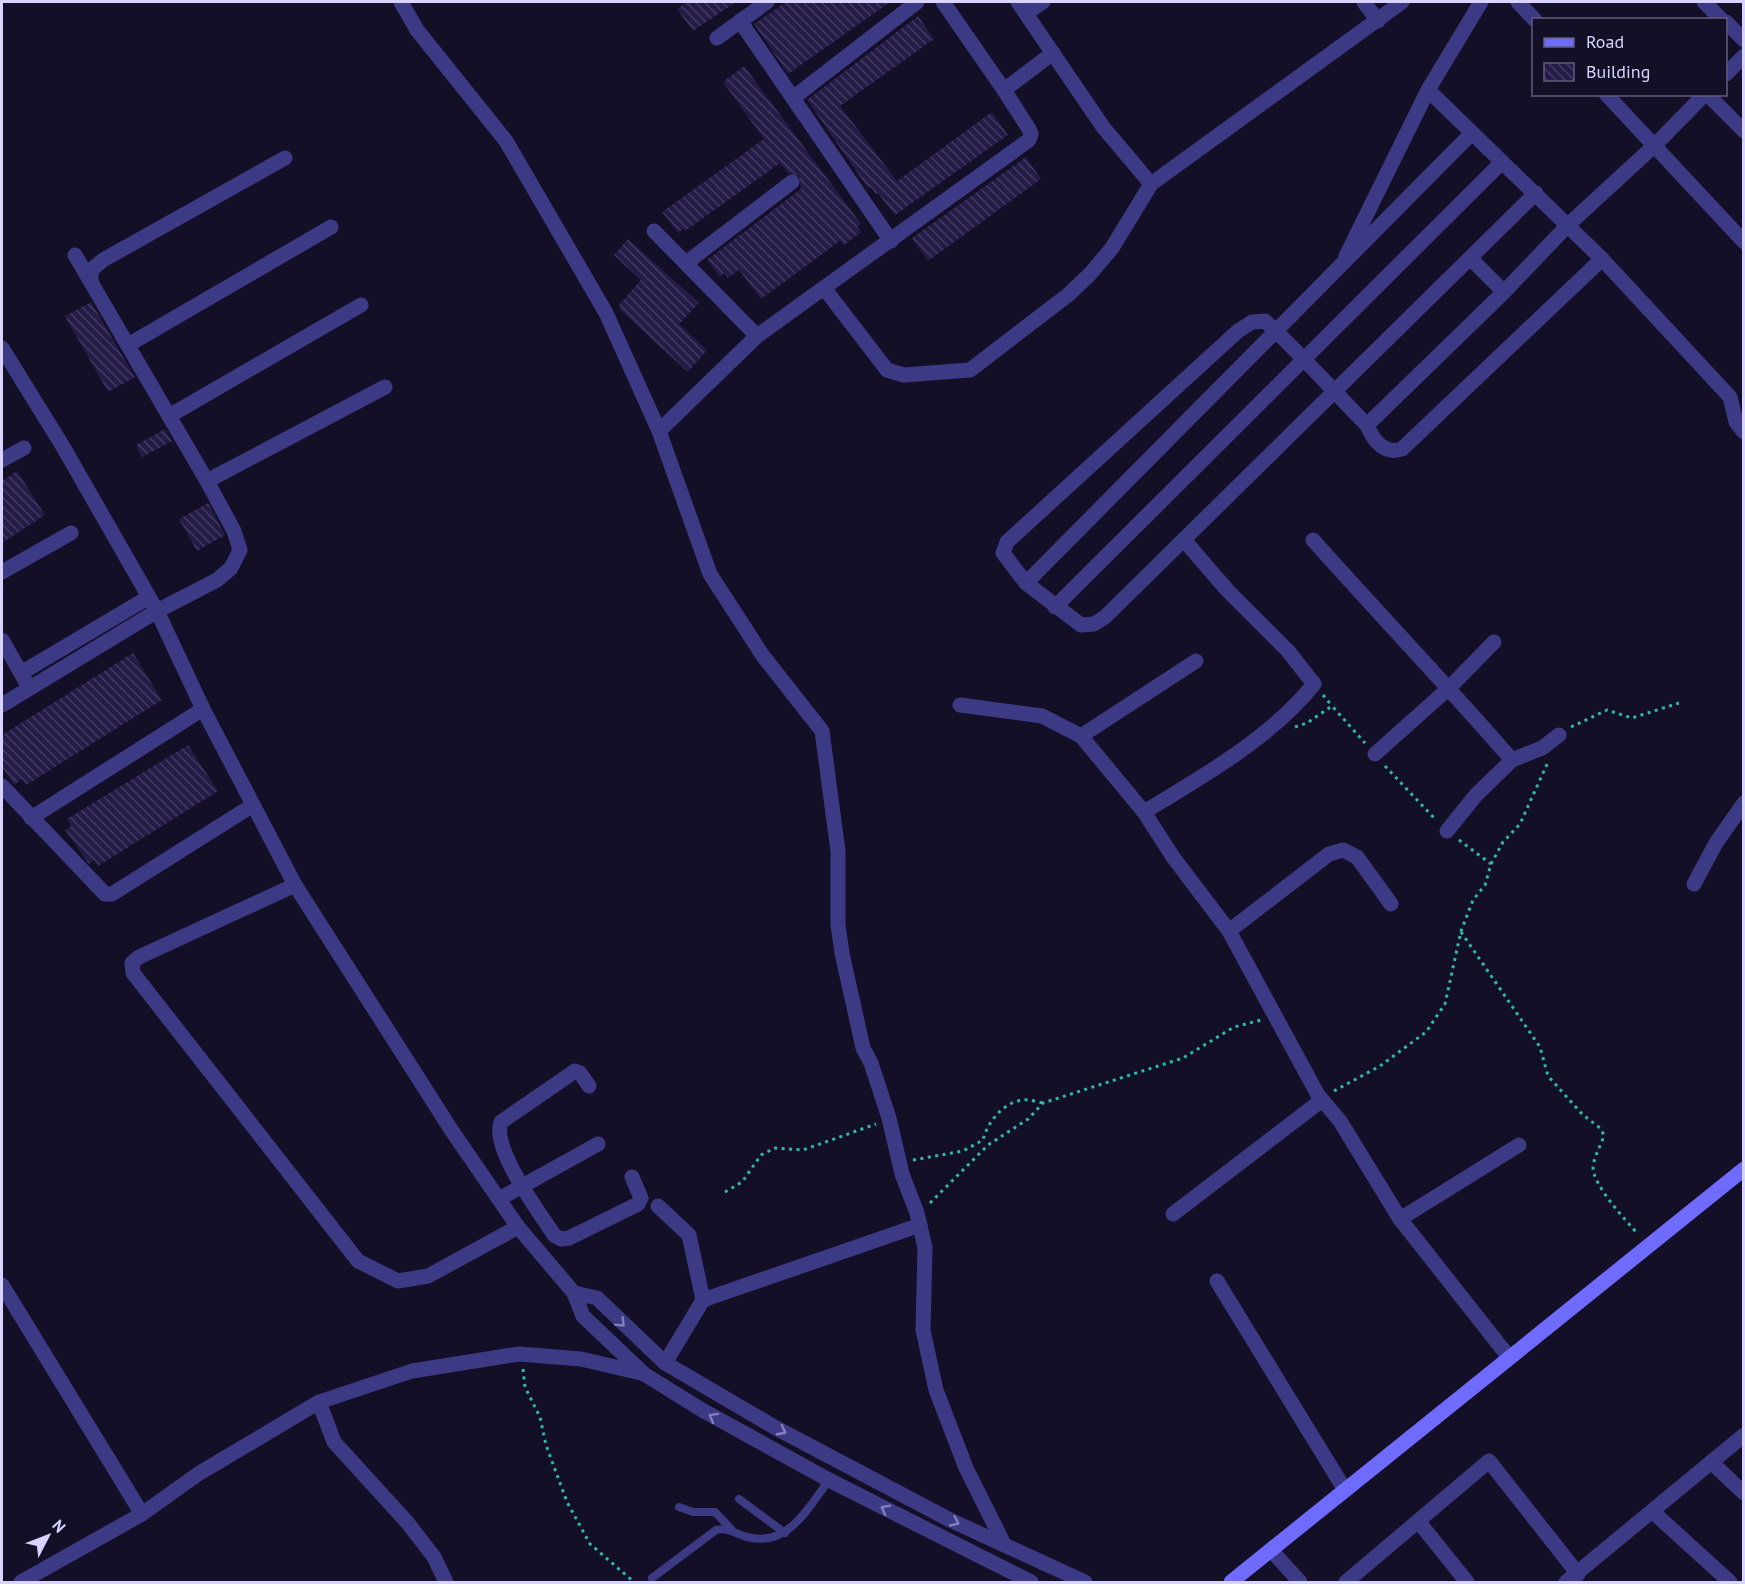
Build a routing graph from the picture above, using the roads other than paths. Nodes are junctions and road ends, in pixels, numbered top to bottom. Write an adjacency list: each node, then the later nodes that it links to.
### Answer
1 (401, 2): 60 (street)
2 (767, 2): 14 (street)
3 (917, 2): 27 (street)
4 (943, 2): 22 (street)
5 (1043, 2): 11 (street)
6 (1364, 2): 15 (street)
7 (1402, 2): 15 (street)
8 (1481, 2): 23 (street)
9 (1518, 2): 12 (street)
10 (1704, 2): 13 (street)
11 (1022, 7): 19 (street)
12 (1533, 18)
13 (1721, 18)
14 (740, 21): 17 (street); 27 (street)
15 (1378, 21): 34 (street)
16 (1727, 24): 18 (street)
17 (717, 38)
18 (1743, 40)
19 (1053, 52): 22 (street); 34 (street)
20 (1743, 56): 21 (street)
21 (1727, 72)
22 (1004, 90): 39 (street)
23 (1428, 90): 29 (street); 45 (street)
24 (1608, 96): 30 (street)
25 (1704, 96): 30 (street)
26 (1708, 96): 28 (street)
27 (793, 98): 39 (street)
28 (1743, 131)
29 (1471, 134): 32 (street); 45 (street)
30 (1655, 146): 36 (street); 40 (street)
31 (285, 158): 46 (street)
32 (1502, 162): 35 (street); 54 (street)
33 (792, 182): 44 (street)
34 (1151, 184): 47 (street)
35 (1536, 193): 36 (street); 42 (street)
36 (1568, 225): 43 (street); 48 (street)
37 (331, 227): 52 (street)
38 (654, 231): 44 (street)
39 (891, 241): 47 (street)
40 (1743, 242)
41 (75, 255): 46 (street)
42 (1470, 258): 48 (street); 56 (street)
43 (1602, 259): 58 (street); 59 (street)
44 (686, 263): 51 (street)
45 (1340, 268): 50 (street)
46 (91, 282): 52 (street)
47 (824, 288): 51 (street)
48 (1504, 292): 59 (street)
49 (361, 305): 57 (street)
50 (1277, 332): 54 (street); 68 (street); 68 (street)
51 (757, 336): 60 (street)
52 (128, 345): 57 (street)
53 (2, 348): 69 (street)
54 (1304, 359): 56 (street); 70 (street)
55 (385, 387): 63 (street)
56 (1333, 392): 59 (street); 65 (street)
57 (169, 416): 63 (street)
58 (1741, 424)
59 (1367, 425)
60 (659, 431): 105 (street)
61 (24, 448): 62 (street)
62 (2, 460)
63 (207, 481): 71 (street)
64 (71, 532): 67 (street)
65 (1184, 540): 70 (street); 88 (street)
66 (1313, 540): 77 (street)
67 (2, 572)
68 (1026, 583): 70 (street)
69 (149, 597): 71 (street); 75 (street)
70 (1055, 607)
71 (157, 611): 76 (street); 80 (street)
72 (2, 640): 75 (street)
73 (1494, 642): 77 (street)
74 (1196, 661): 82 (street)
75 (21, 673): 76 (street)
76 (29, 688): 78 (street)
77 (1449, 688): 83 (street); 84 (street)
78 (2, 705)
79 (960, 705): 82 (street)
80 (203, 709): 87 (street); 89 (street)
81 (1560, 735): 84 (street)
82 (1081, 736): 88 (street)
83 (1375, 754)
84 (1512, 760): 90 (street)
85 (2, 786): 89 (street)
86 (1743, 803): 91 (street)
87 (253, 805): 89 (street); 92 (street)
88 (1144, 812): 94 (street)
89 (31, 818)
90 (1447, 831)
91 (1694, 884)
92 (295, 885): 102 (street); 107 (street)
93 (1391, 904): 94 (street)
94 (1229, 931): 96 (street)
95 (589, 1086): 101 (street)
96 (1320, 1098): 104 (street); 106 (street)
97 (598, 1144): 101 (street)
98 (1519, 1145): 106 (street)
99 (1743, 1169): 112 (street)
100 (632, 1177): 101 (street)
101 (522, 1186): 102 (street)
102 (499, 1199): 107 (street)
103 (658, 1206): 111 (street)
104 (1173, 1214)
105 (918, 1219): 111 (street); 128 (street)
106 (1400, 1219): 112 (street)
107 (518, 1227): 110 (street)
108 (1217, 1281): 119 (street)
109 (2, 1285): 124 (street)
110 (573, 1293): 113 (street, one-way to 113); 114 (street)
111 (703, 1300): 113 (street)
112 (1508, 1356): 119 (street)
113 (666, 1363): 128 (street, one-way to 128)
114 (644, 1374): 115 (street); 118 (street, one-way to 114)
115 (319, 1402): 124 (street); 133 (street)
116 (1743, 1435): 117 (street)
117 (1711, 1462): 120 (street); 123 (street)
118 (830, 1480): 127 (lane); 134 (street, one-way to 118)
119 (1345, 1490): 129 (street)
120 (1743, 1493)
121 (739, 1499): 127 (lane)
122 (679, 1507): 126 (lane)
123 (1653, 1512): 131 (street); 140 (street)
124 (142, 1514): 132 (street)
125 (1418, 1521): 131 (street); 138 (street); 139 (street)
126 (732, 1530): 127 (lane); 130 (lane)
127 (785, 1533)
128 (1004, 1544): 135 (street)
129 (1271, 1550): 136 (street); 137 (street)
130 (652, 1578)
131 (1572, 1578)
132 (21, 1582)
133 (446, 1582)
134 (1031, 1582)
135 (1085, 1582)
136 (1231, 1582)
137 (1300, 1582)
138 (1346, 1582)
139 (1467, 1582)
140 (1730, 1582)

